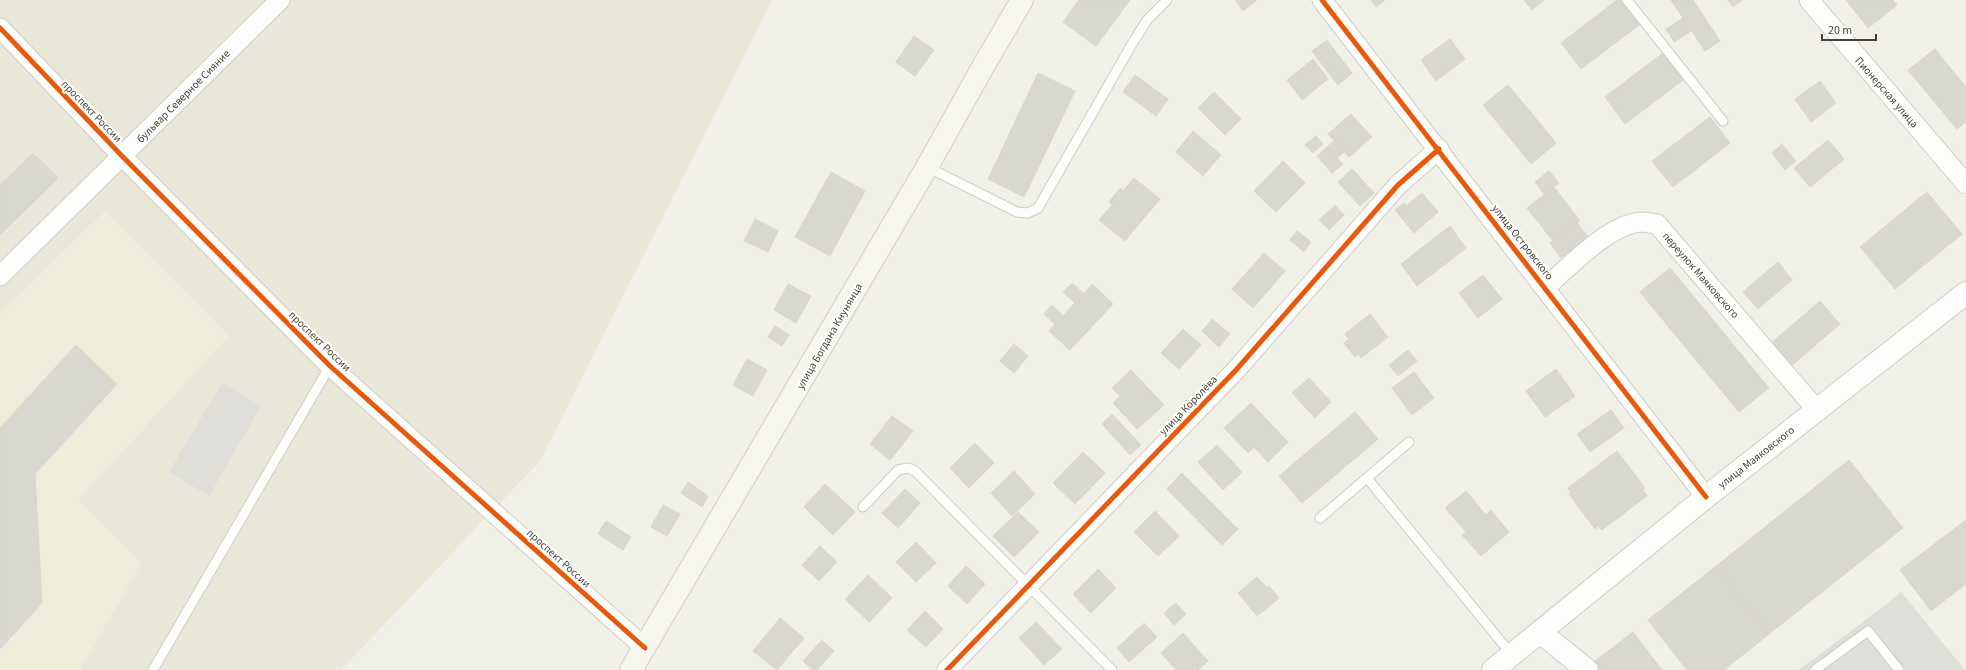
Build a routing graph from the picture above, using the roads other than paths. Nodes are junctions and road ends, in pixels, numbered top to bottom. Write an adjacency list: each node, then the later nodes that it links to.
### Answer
1 (280, 0): 10 (street, бульвар Северное Сияние)
2 (1022, 0): 11 (main road, улица Богдана Кнунянца)
3 (1167, 0): 11 (lane)
4 (1322, 0): 9 (street, улица Островского)
5 (1627, 0): 8 (lane)
6 (1809, 0): 12 (street, Пионерская улица)
7 (0, 28): 10 (street, проспект России)
8 (1723, 122)
9 (1439, 149): 14 (street, улица Островского); 23 (street, улица Королёва)
10 (122, 156): 13 (street, бульвар Северное Сияние); 16 (street, проспект России)
11 (927, 167): 25 (main road, улица Богдана Кнунянца)
12 (1966, 184)
13 (0, 276)
14 (1545, 288): 17 (street, переулок Маяковского); 20 (street, улица Островского)
15 (1966, 293): 17 (street, улица Маяковского)
16 (330, 366): 25 (street, проспект России); 27 (lane)
17 (1816, 409): 20 (street, улица Маяковского)
18 (1409, 442): 19 (lane)
19 (1367, 478): 22 (lane); 26 (lane)
20 (1706, 497): 24 (street, улица Маяковского)
21 (864, 507): 23 (lane)
22 (1320, 518)
23 (1029, 586): 29 (street, улица Королёва); 30 (lane)
24 (1540, 632): 26 (street, улица Маяковского); 32 (street)
25 (645, 648): 28 (main road, улица Богдана Кнунянца)
26 (1512, 655): 31 (street, улица Маяковского)
27 (153, 670)
28 (631, 670)
29 (947, 670)
30 (1112, 670)
31 (1493, 670)
32 (1587, 670)
33 (1814, 670): 34 (lane)
34 (1899, 670)

